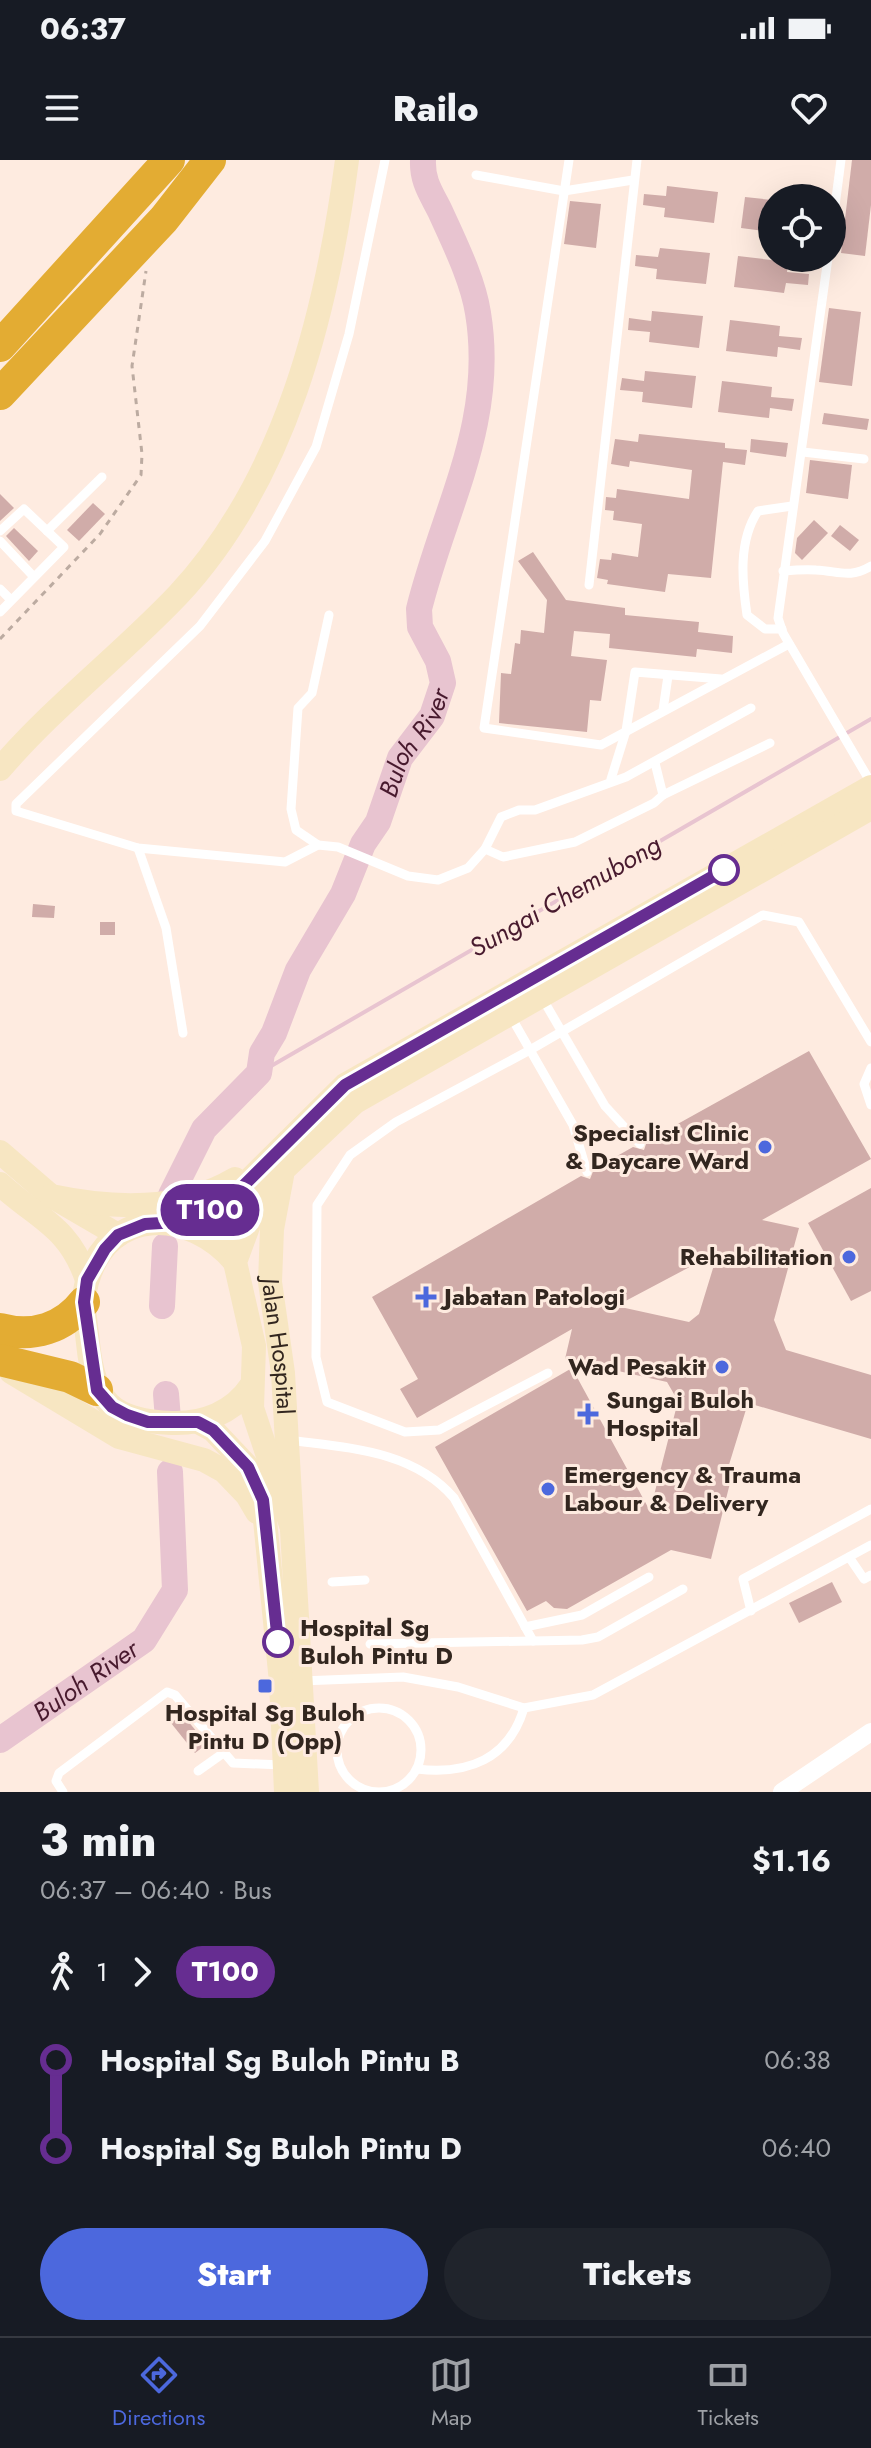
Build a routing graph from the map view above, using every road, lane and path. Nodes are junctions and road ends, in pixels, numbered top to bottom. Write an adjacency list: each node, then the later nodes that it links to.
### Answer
1 (169, 160): 14 (highway)
2 (210, 160): 15 (highway)
3 (347, 160): 41 (main road)
4 (385, 160): 47 (lane)
5 (569, 160): 11 (lane)
6 (637, 160): 9 (lane)
7 (841, 160): 10 (lane)
8 (476, 175): 11 (lane)
9 (633, 180): 11 (lane); 26 (lane)
10 (838, 184)
11 (564, 191): 38 (lane)
12 (147, 267): 32 (path)
13 (826, 272): 16 (lane)
14 (0, 346)
15 (0, 394)
16 (803, 452): 17 (lane); 19 (lane)
17 (864, 459)
18 (102, 477): 21 (lane)
19 (792, 506): 24 (lane); 31 (lane)
20 (0, 531): 21 (lane)
21 (47, 531): 25 (lane)
22 (0, 541): 25 (lane)
23 (871, 566): 24 (lane)
24 (783, 571): 31 (lane)
25 (34, 577): 28 (lane)
26 (589, 585)
27 (0, 589): 28 (lane)
28 (11, 600): 29 (lane)
29 (0, 612)
30 (329, 615): 46 (lane)
31 (782, 629): 33 (lane)
32 (0, 639)
33 (789, 644): 35 (lane); 42 (lane)
34 (668, 676): 35 (lane); 37 (lane); 38 (lane)
35 (721, 679): 37 (lane)
36 (751, 708): 40 (lane)
37 (663, 710): 38 (lane)
38 (626, 731): 43 (lane)
39 (770, 743): 44 (lane)
40 (655, 763): 43 (lane); 44 (lane)
41 (0, 769)
42 (868, 778): 49 (main road, Jalan Hospital)
43 (611, 779): 48 (lane)
44 (663, 795): 48 (lane)
45 (871, 808): 49 (main road, Jalan Hospital)
46 (318, 845): 47 (lane); 48 (lane)
47 (138, 848): 52 (lane)
48 (485, 849)
49 (535, 988): 50 (main road, Jalan Hospital); 51 (lane)
50 (505, 1005): 54 (lane); 59 (main road, Jalan Hospital)
51 (562, 1032): 53 (lane); 54 (lane); 57 (lane)
52 (183, 1033)
53 (871, 1042)
54 (530, 1050): 60 (lane); 72 (lane)
55 (871, 1068): 56 (lane)
56 (871, 1105)
57 (640, 1144)
58 (0, 1152): 62 (main road)
59 (278, 1163): 62 (main road); 63 (main road, Jalan Hospital); 65 (main road, Jalan Hospital); 69 (main road, Jalan Hospital)
60 (587, 1172)
61 (0, 1184): 67 (main road)
62 (51, 1196): 64 (main road)
63 (177, 1222): 64 (main road); 65 (main road)
64 (118, 1235): 67 (main road)
65 (235, 1262): 66 (main road, Jalan Hospital)
66 (243, 1285): 69 (main road); 73 (main road, Jalan Hospital)
67 (86, 1291): 68 (highway); 74 (main road)
68 (0, 1329)
69 (278, 1343): 76 (main road, Jalan Hospital)
70 (0, 1360): 74 (highway)
71 (0, 1367): 78 (main road)
72 (548, 1373)
73 (251, 1386): 75 (main road); 78 (main road, Jalan Hospital)
74 (97, 1390): 75 (main road)
75 (198, 1422): 78 (main road, Jalan Hospital)
76 (286, 1440): 78 (main road, Jalan Hospital); 87 (lane)
77 (871, 1509): 86 (lane)
78 (278, 1527): 90 (main road, Jalan Hospital)
79 (871, 1545): 80 (lane)
80 (849, 1557): 81 (lane); 86 (lane)
81 (871, 1575)
82 (649, 1577): 87 (lane)
83 (365, 1580): 84 (lane)
84 (332, 1582)
85 (683, 1589): 88 (lane)
86 (751, 1611): 91 (lane)
87 (525, 1627): 88 (lane)
88 (533, 1641): 89 (lane)
89 (370, 1644)
90 (291, 1682): 91 (lane); 94 (main road, Jalan Hospital); 99 (main road, Jalan Hospital)
91 (524, 1708): 95 (lane)
92 (871, 1732): 100 (street)
93 (222, 1754): 94 (lane); 96 (lane); 97 (lane)
94 (285, 1765): 98 (main road, Jalan Hospital)
95 (417, 1769): 95 (lane)
96 (198, 1771)
97 (63, 1792)
98 (286, 1792)
99 (307, 1792)
100 (782, 1792)

